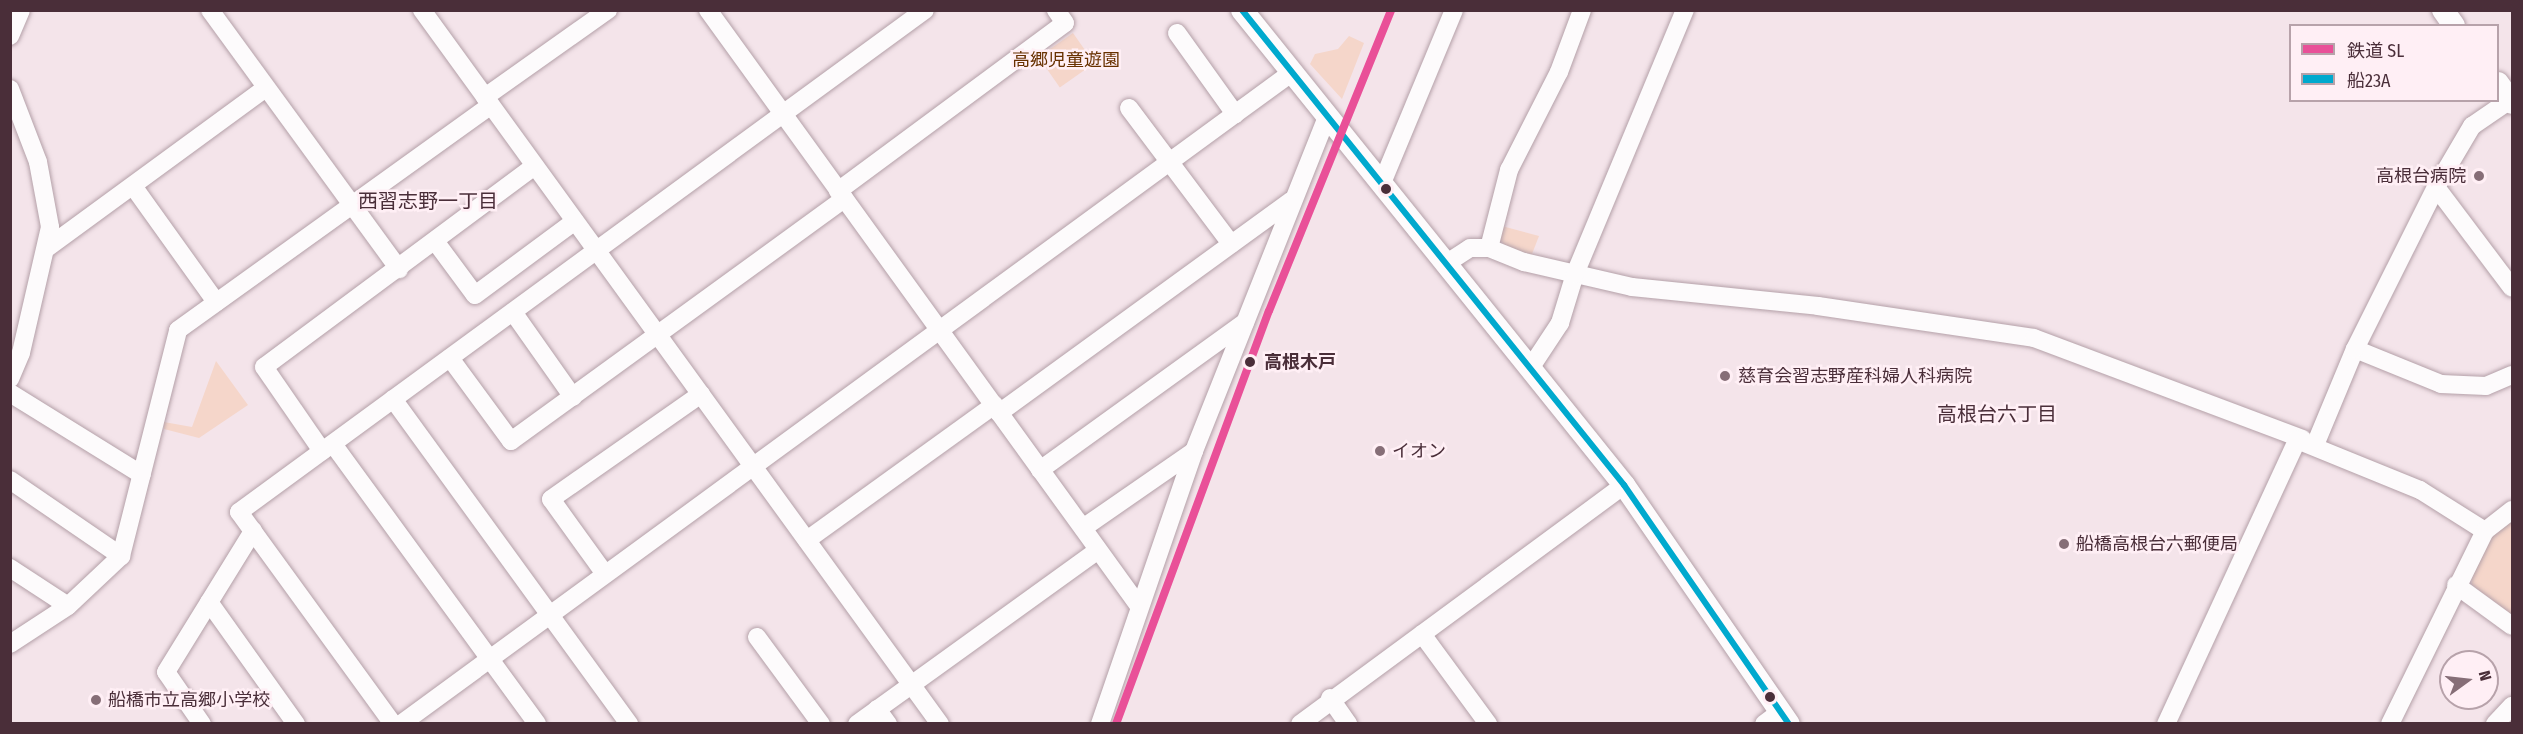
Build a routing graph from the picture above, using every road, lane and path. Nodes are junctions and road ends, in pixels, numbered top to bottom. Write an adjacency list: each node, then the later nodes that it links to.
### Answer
1 (21, 10): 15 (street)
2 (210, 10): 17 (street)
3 (422, 10): 20 (street)
4 (608, 10): 20 (street)
5 (708, 10): 23 (street)
6 (925, 10): 23 (street)
7 (1056, 10): 30 (street)
8 (1242, 10): 16 (street)
9 (1454, 10): 27 (street)
10 (1582, 10): 37 (street)
11 (1685, 10): 41 (street)
12 (2443, 10): 13 (street)
13 (2453, 24)
14 (1177, 33): 22 (street)
15 (10, 36)
16 (1292, 73): 22 (street); 24 (street)
17 (266, 88): 28 (street); 32 (street)
18 (10, 89): 36 (street)
19 (2507, 95): 29 (street)
20 (488, 101): 26 (street); 32 (street)
21 (1129, 108): 25 (street)
22 (1235, 114): 25 (street)
23 (783, 115): 30 (street); 38 (street)
24 (1327, 116): 27 (street); 31 (street)
25 (1170, 162): 35 (street); 46 (street)
26 (535, 166): 33 (street); 34 (street)
27 (1382, 183): 39 (street)
28 (133, 186): 36 (street); 43 (street)
29 (2436, 187): 42 (street); 48 (street)
30 (841, 195): 46 (street); 47 (street)
31 (1292, 200): 35 (street); 45 (street)
32 (352, 207): 40 (street); 43 (street)
33 (575, 220): 34 (street); 38 (street)
34 (435, 241): 40 (street)
35 (1231, 244): 57 (street)
36 (47, 248): 52 (street)
37 (1489, 248): 39 (street); 41 (street)
38 (597, 251): 44 (street); 47 (street)
39 (1447, 263): 50 (street)
40 (399, 269): 59 (street)
41 (1575, 274): 50 (street); 58 (street)
42 (2512, 288)
43 (216, 302): 63 (street)
44 (513, 312): 49 (street); 55 (street)
45 (1245, 322): 60 (street); 62 (street)
46 (939, 330): 57 (street); 61 (street)
47 (657, 334): 54 (street); 55 (street)
48 (2355, 349): 51 (street); 58 (street)
49 (450, 358): 55 (street); 56 (street)
50 (1531, 367): 65 (street)
51 (2512, 375)
52 (10, 379)
53 (10, 393): 63 (street)
54 (701, 394): 61 (street); 74 (street)
55 (573, 397)
56 (393, 399): 59 (street); 79 (street)
57 (996, 409): 62 (street); 70 (street)
58 (2309, 442): 69 (street); 103 (street)
59 (328, 448): 68 (street); 84 (street)
60 (1194, 451): 67 (street); 78 (street)
61 (753, 466): 70 (street); 74 (street)
62 (1040, 470): 67 (street)
63 (142, 475): 72 (street)
64 (10, 480): 72 (street)
65 (1624, 484): 81 (street); 89 (street)
66 (2512, 510): 69 (street)
67 (1083, 528): 71 (street)
68 (253, 531): 76 (street); 92 (street)
69 (2485, 531): 75 (street)
70 (807, 540): 85 (street)
71 (1098, 550): 78 (street); 85 (street)
72 (121, 556): 77 (street)
73 (10, 568): 77 (street)
74 (605, 574): 79 (street)
75 (2456, 585): 80 (street); 104 (street)
76 (209, 602): 90 (street); 91 (street)
77 (68, 606): 83 (street)
78 (1139, 606): 99 (street)
79 (550, 615): 84 (street); 95 (street)
80 (2512, 626)
81 (1422, 634): 86 (street); 102 (street)
82 (757, 637): 96 (street)
83 (10, 644)
84 (489, 659): 93 (street); 94 (street)
85 (911, 683): 88 (street); 98 (street)
86 (1330, 698): 100 (street); 101 (street)
87 (2512, 706): 105 (street)
88 (882, 716): 97 (street)
89 (1778, 719)
90 (202, 723)
91 (296, 723)
92 (393, 723)
93 (400, 723)
94 (537, 723)
95 (629, 723)
96 (821, 723)
97 (857, 723)
98 (940, 723)
99 (1100, 723)
100 (1300, 723)
101 (1348, 723)
102 (1488, 723)
103 (2166, 723)
104 (2390, 723)
105 (2496, 723)

